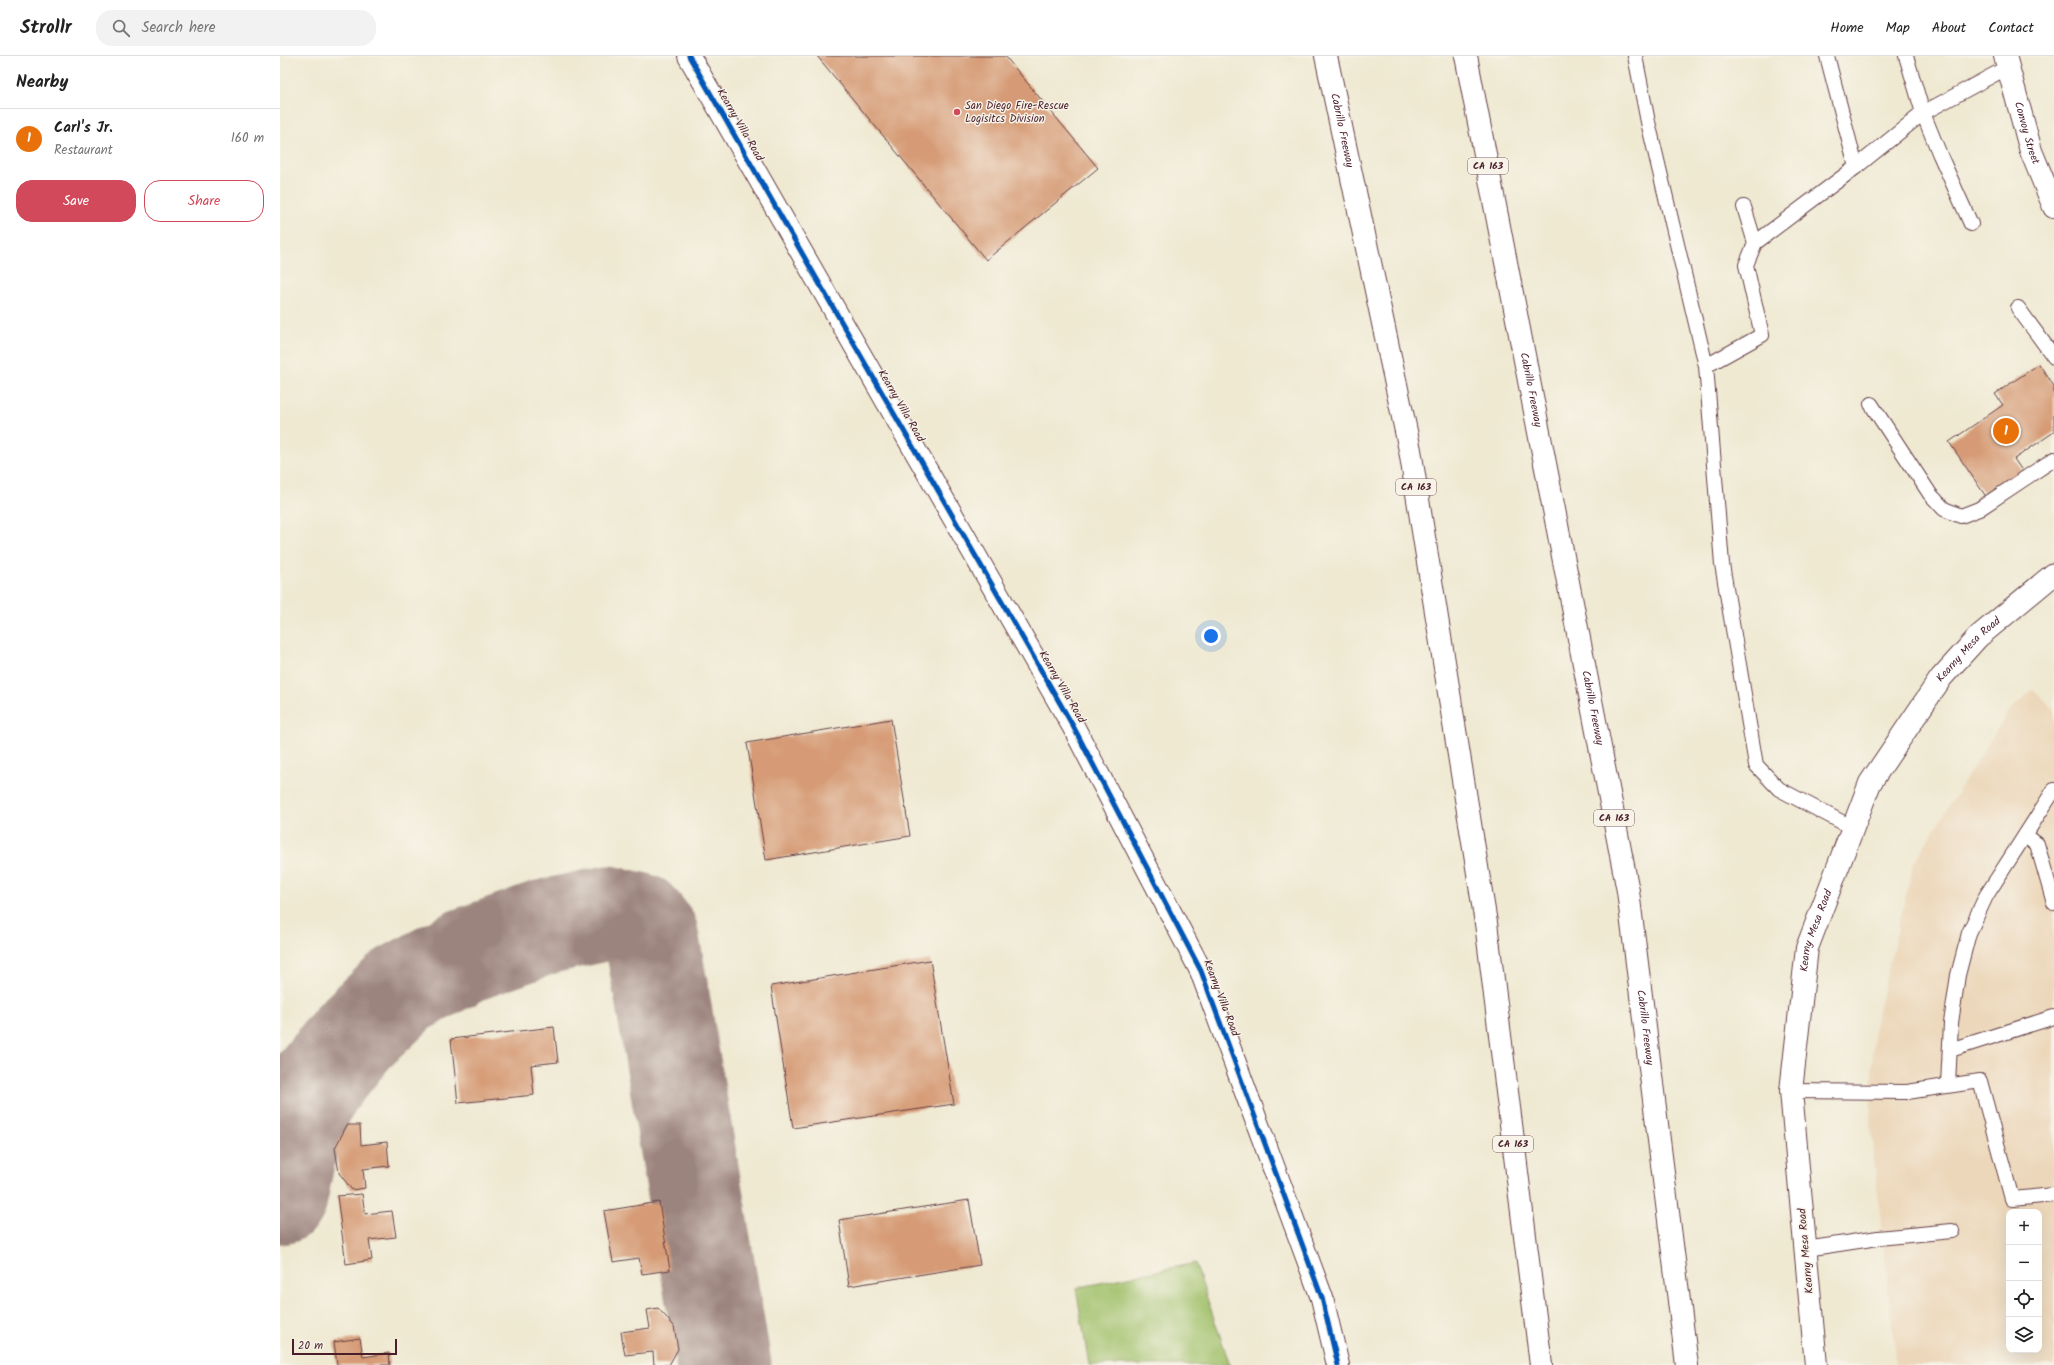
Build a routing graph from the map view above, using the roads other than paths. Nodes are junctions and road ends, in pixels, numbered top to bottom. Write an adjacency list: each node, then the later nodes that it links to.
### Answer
1 (689, 56): 31 (main road, Kearny Villa Road)
2 (1326, 56): 32 (main road, Cabrillo Freeway / CA 163)
3 (1466, 56): 33 (main road, Cabrillo Freeway / CA 163)
4 (1635, 56): 16 (lane)
5 (1827, 56): 9 (lane)
6 (1906, 56): 8 (lane)
7 (2007, 61): 8 (lane); 10 (main road, Convoy Street)
8 (1923, 113): 9 (lane); 12 (lane)
9 (1856, 167): 13 (lane)
10 (2054, 207)
11 (1744, 208): 13 (lane)
12 (1971, 224)
13 (1755, 243): 16 (lane)
14 (2018, 308): 15 (lane)
15 (2054, 357)
16 (1706, 366): 21 (lane)
17 (1871, 404): 18 (lane)
18 (2054, 459)
19 (2054, 574): 21 (main road, Kearny Mesa Road)
20 (2054, 790): 22 (lane)
21 (1853, 828): 27 (main road, Kearny Mesa Road)
22 (2025, 835): 23 (lane); 25 (lane)
23 (2054, 903)
24 (2054, 1017): 25 (lane)
25 (1950, 1050): 26 (lane)
26 (1948, 1085): 27 (lane); 28 (lane)
27 (1792, 1091): 30 (main road, Kearny Mesa Road)
28 (2054, 1195)
29 (1952, 1231): 30 (lane)
30 (1806, 1249): 34 (main road, Kearny Mesa Road)
31 (1338, 1365)
32 (1541, 1365)
33 (1687, 1365)
34 (1816, 1365)

